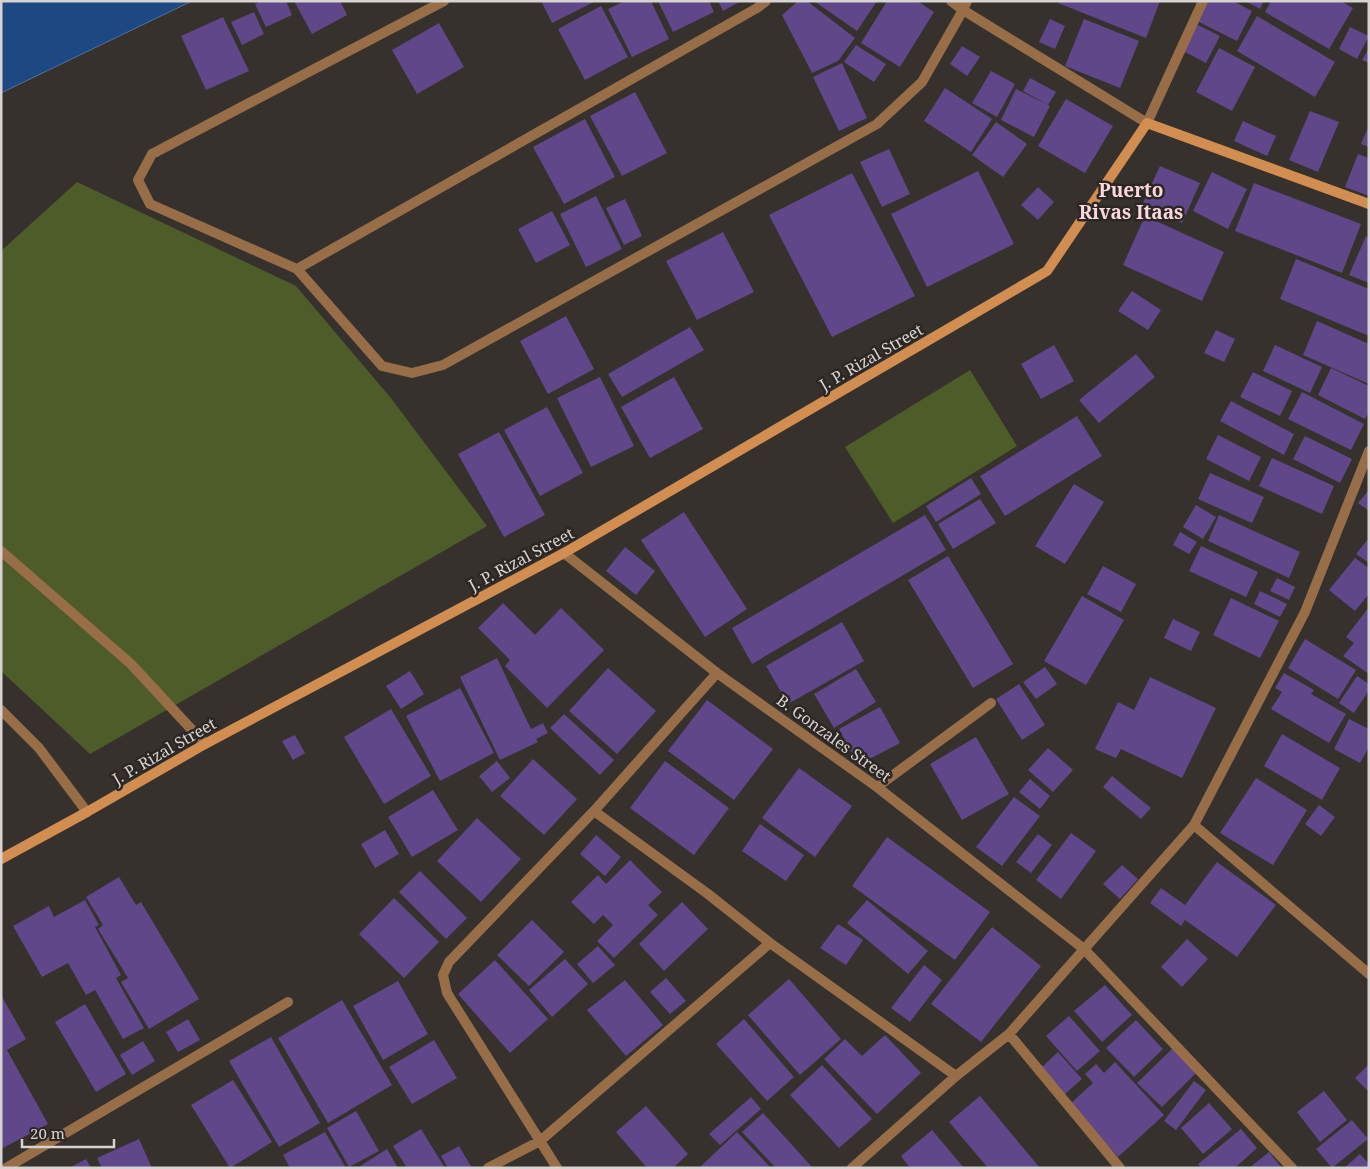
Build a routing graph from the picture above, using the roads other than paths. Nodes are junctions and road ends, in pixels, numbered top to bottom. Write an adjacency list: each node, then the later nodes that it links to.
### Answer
1 (444, 1): 8 (street)
2 (766, 1): 8 (street)
3 (951, 1): 5 (street)
4 (1202, 1): 6 (street)
5 (965, 6): 6 (street); 8 (street)
6 (1147, 123): 7 (street); 11 (street, J. P. Rizal Street)
7 (1369, 204)
8 (296, 269)
9 (1369, 451): 19 (street)
10 (1, 551): 15 (street)
11 (564, 553): 12 (street, B. Gonzales Street); 15 (street, J. P. Rizal Street)
12 (717, 673): 16 (street, B. Gonzales Street); 17 (street)
13 (991, 703): 16 (street)
14 (1, 710): 18 (street)
15 (205, 744): 18 (street, J. P. Rizal Street)
16 (877, 787): 22 (street, B. Gonzales Street)
17 (594, 811): 21 (street); 27 (street)
18 (86, 812): 20 (street, J. P. Rizal Street)
19 (1194, 825): 22 (street); 23 (street)
20 (1, 860)
21 (770, 943): 26 (street); 27 (street)
22 (1084, 949): 25 (street); 33 (street, B. Gonzales Street)
23 (1369, 974)
24 (288, 1002): 28 (street)
25 (1010, 1034): 26 (street); 32 (street)
26 (956, 1076): 31 (street)
27 (540, 1141): 29 (street); 30 (street)
28 (6, 1168)
29 (488, 1168)
30 (557, 1168)
31 (852, 1168)
32 (1120, 1168)
33 (1292, 1168)

